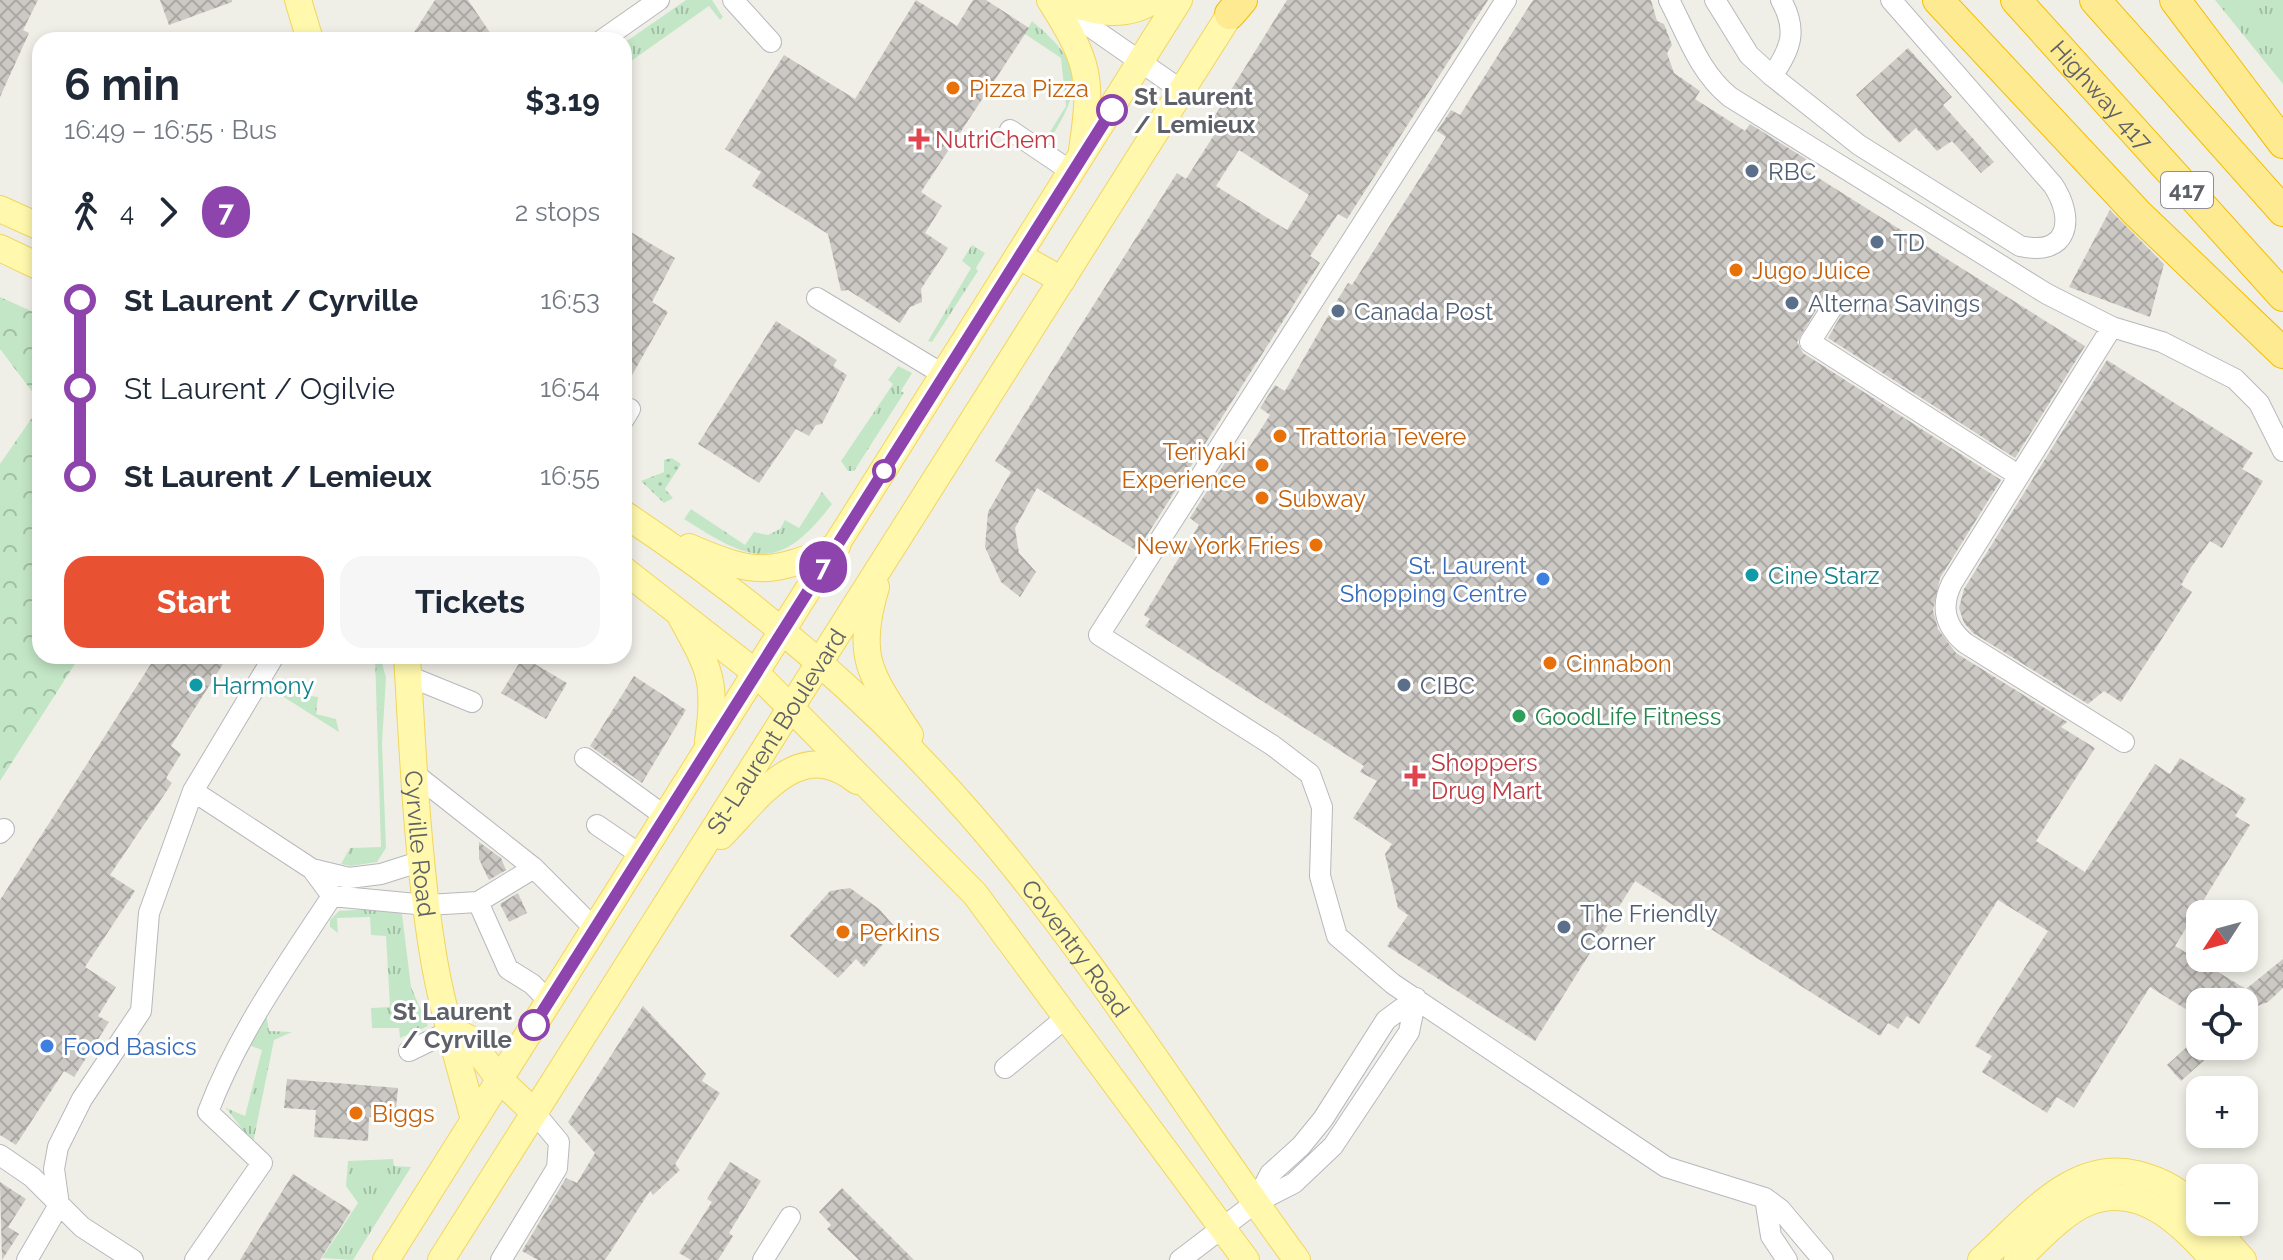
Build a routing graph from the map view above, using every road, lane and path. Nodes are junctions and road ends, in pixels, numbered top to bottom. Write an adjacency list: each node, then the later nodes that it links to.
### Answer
1 (298, 0): 17 (main road)
2 (733, 0): 19 (street)
3 (1053, 0): 4 (main road); 20 (street); 25 (main road)
4 (1154, 0)
5 (1179, 0): 20 (main road, St-Laurent Boulevard)
6 (1506, 0): 72 (street)
7 (1669, 0): 36 (street)
8 (1715, 0): 21 (street)
9 (1781, 0): 21 (street)
10 (1891, 0): 21 (street)
11 (1938, 0): 37 (highway)
12 (2016, 0): 33 (highway, Highway 417 / 417)
13 (2095, 0): 27 (highway, 417)
14 (2175, 0): 24 (highway)
15 (654, 1): 18 (street)
16 (1237, 5): 22 (main road, St-Laurent Boulevard)
17 (308, 32)
18 (613, 32)
19 (771, 42)
20 (1142, 64): 22 (street); 25 (main road, St-Laurent Boulevard)
21 (1772, 76)
22 (1181, 90): 32 (main road, St-Laurent Boulevard)
23 (1010, 130): 25 (street)
24 (2283, 143)
25 (1076, 166): 30 (main road, St-Laurent Boulevard)
26 (0, 209): 28 (main road)
27 (2283, 211)
28 (32, 223)
29 (0, 248): 31 (main road)
30 (1019, 256): 32 (main road); 38 (main road, St-Laurent Boulevard)
31 (32, 263)
32 (1062, 280): 44 (main road, St-Laurent Boulevard)
33 (2283, 296)
34 (817, 298): 38 (street)
35 (1833, 306): 40 (street)
36 (2112, 327): 39 (street); 40 (street)
37 (2283, 353)
38 (944, 375): 43 (main road, St-Laurent Boulevard)
39 (2283, 451)
40 (2018, 475): 54 (street)
41 (632, 519): 42 (main road)
42 (649, 530): 43 (main road); 47 (main road, Coventry Road)
43 (837, 546): 47 (main road, St-Laurent Boulevard)
44 (885, 559): 48 (main road, St-Laurent Boulevard); 58 (main road)
45 (632, 576): 46 (main road, Coventry Road)
46 (675, 606): 51 (main road, Coventry Road); 55 (main road)
47 (783, 630): 48 (main road, Coventry Road); 51 (main road, St-Laurent Boulevard)
48 (820, 663): 53 (main road, St-Laurent Boulevard); 58 (main road, Coventry Road)
49 (269, 664): 59 (street)
50 (407, 666): 52 (street); 57 (main road, Cyrville Road)
51 (756, 673): 53 (main road, Coventry Road); 55 (main road, St-Laurent Boulevard)
52 (472, 702)
53 (792, 706): 62 (main road, Coventry Road); 67 (main road, St-Laurent Boulevard)
54 (2124, 742)
55 (707, 751): 60 (main road, St-Laurent Boulevard)
56 (585, 758): 60 (street)
57 (416, 775): 64 (main road, Cyrville Road); 65 (street)
58 (937, 778): 84 (main road, Coventry Road)
59 (193, 791): 66 (street); 85 (street)
60 (666, 817): 63 (main road, St-Laurent Boulevard)
61 (597, 825): 63 (street)
62 (915, 830): 67 (main road); 74 (main road, Coventry Road)
63 (641, 855): 71 (main road, St-Laurent Boulevard)
64 (422, 861): 66 (street); 70 (main road, Cyrville Road)
65 (534, 868): 69 (street); 71 (street)
66 (312, 869): 68 (street)
67 (687, 869): 79 (main road, St-Laurent Boulevard)
68 (332, 896): 70 (street); 92 (street)
69 (478, 902): 70 (street); 73 (street)
70 (427, 905): 75 (main road, Cyrville Road)
71 (595, 929): 73 (main road, St-Laurent Boulevard)
72 (1416, 998): 82 (street); 84 (street)
73 (549, 1001): 78 (main road, St-Laurent Boulevard)
74 (1068, 1016): 77 (street); 87 (main road, Coventry Road)
75 (452, 1030): 76 (street); 78 (main road); 80 (main road, Cyrville Road)
76 (409, 1051)
77 (1005, 1068)
78 (500, 1080): 79 (main road); 80 (main road, St-Laurent Boulevard)
79 (534, 1112): 89 (main road, St-Laurent Boulevard); 94 (street)
80 (474, 1120): 93 (main road, St-Laurent Boulevard)
81 (0, 1155): 85 (street)
82 (1765, 1198): 99 (street); 100 (street)
83 (2186, 1199): 101 (main road)
84 (1255, 1203): 87 (street); 98 (main road, Coventry Road)
85 (59, 1205): 90 (street); 91 (street)
86 (790, 1217): 95 (street)
87 (1221, 1227): 96 (street); 97 (main road, Coventry Road)
88 (2222, 1236): 104 (main road)
89 (443, 1258)
90 (27, 1260)
91 (133, 1260)
92 (195, 1260)
93 (386, 1260)
94 (501, 1260)
95 (763, 1260)
96 (1180, 1260)
97 (1246, 1260)
98 (1297, 1260)
99 (1787, 1260)
100 (1823, 1260)
101 (1981, 1260)
102 (2017, 1260): 103 (main road)
103 (2214, 1260)
104 (2243, 1260)

